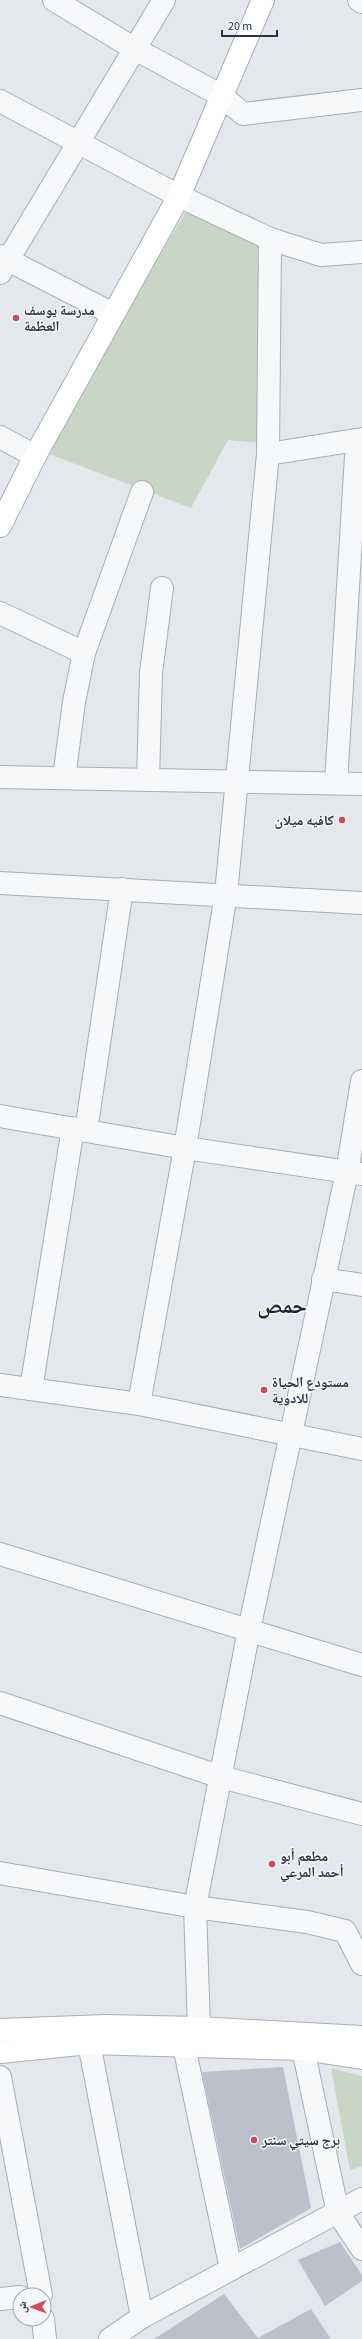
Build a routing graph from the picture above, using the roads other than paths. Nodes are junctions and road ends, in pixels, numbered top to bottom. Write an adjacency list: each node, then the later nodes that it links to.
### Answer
1 (54, 0): 6 (street)
2 (164, 0): 6 (street)
3 (263, 0): 7 (main road)
4 (359, 0): 5 (street)
5 (362, 2)
6 (135, 49): 7 (street); 10 (street)
7 (222, 96): 8 (street); 11 (main road)
8 (362, 100)
9 (0, 101): 10 (street)
10 (78, 142): 11 (street); 14 (street)
11 (179, 196): 12 (street); 15 (main road)
12 (270, 239): 13 (street); 18 (street)
13 (362, 252)
14 (3, 262): 15 (street)
15 (113, 314): 19 (main road)
16 (0, 437): 19 (street)
17 (360, 440): 18 (street); 29 (street)
18 (268, 454): 28 (street)
19 (35, 456): 21 (main road)
20 (142, 492): 24 (street)
21 (0, 526)
22 (162, 588): 27 (street)
23 (0, 613): 24 (street)
24 (84, 653): 26 (street)
25 (0, 777): 26 (street)
26 (64, 778): 27 (street)
27 (148, 780): 28 (street)
28 (236, 782): 29 (street); 33 (street)
29 (336, 783): 30 (street)
30 (362, 784)
31 (0, 883): 32 (street)
32 (122, 889): 33 (street); 37 (street)
33 (226, 894): 34 (street); 38 (street)
34 (362, 903)
35 (362, 1081): 39 (street)
36 (0, 1116): 37 (street)
37 (79, 1130): 38 (street); 43 (street)
38 (185, 1148): 39 (street); 44 (street)
39 (355, 1173): 40 (street)
40 (323, 1279): 41 (street); 45 (street)
41 (362, 1285)
42 (0, 1385): 43 (street)
43 (30, 1390): 44 (street)
44 (139, 1404): 45 (street)
45 (291, 1435): 46 (street); 48 (street)
46 (362, 1449)
47 (0, 1554): 48 (street)
48 (249, 1630): 49 (street); 51 (street)
49 (362, 1665)
50 (0, 1703): 51 (street)
51 (221, 1777): 52 (street); 54 (street)
52 (362, 1814)
53 (0, 1873): 54 (street)
54 (195, 1907): 55 (street); 56 (street)
55 (362, 1964)
56 (199, 2028): 57 (main road); 58 (main road)
57 (0, 2030)
58 (362, 2037)
59 (89, 2043): 60 (main road); 62 (main road); 72 (street)
60 (184, 2046): 61 (main road); 68 (street)
61 (303, 2050): 63 (main road); 66 (street)
62 (0, 2052)
63 (362, 2058)
64 (0, 2077): 69 (street)
65 (362, 2199): 66 (street)
66 (338, 2212): 67 (street); 68 (street)
67 (362, 2248)
68 (231, 2269): 72 (street)
69 (39, 2287)
70 (12, 2297): 71 (street)
71 (0, 2298)
72 (142, 2317): 75 (street)
73 (44, 2327): 74 (street)
74 (45, 2339)
75 (110, 2339)

